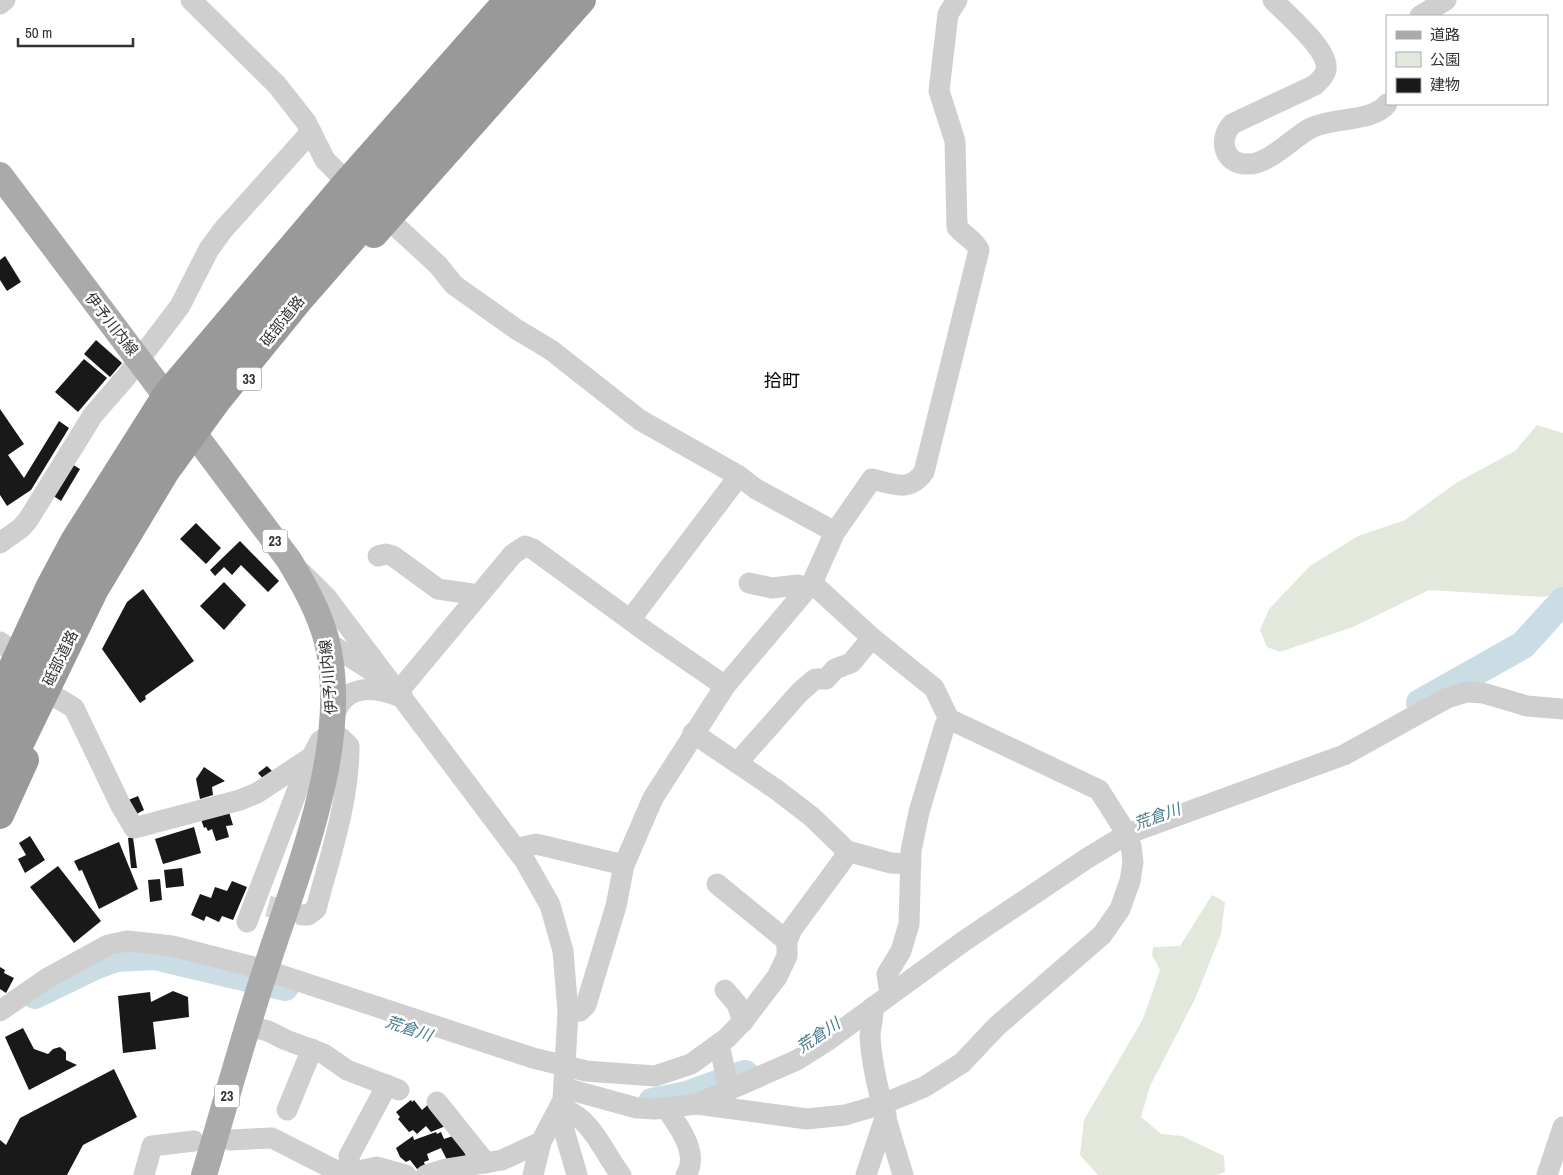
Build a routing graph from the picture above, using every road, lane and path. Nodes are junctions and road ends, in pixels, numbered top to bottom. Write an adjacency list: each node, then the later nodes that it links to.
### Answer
1 (5, 0): 10 (street)
2 (191, 0): 13 (street)
3 (508, 0): 15 (highway)
4 (531, 0): 40 (highway, 砥部道路 / 33, bridge)
5 (561, 0): 43 (highway, 砥部道路 / 33, bridge)
6 (582, 0): 16 (highway, 33)
7 (957, 0): 21 (street)
8 (1273, 0): 12 (street)
9 (1446, 0): 11 (street)
10 (0, 4)
11 (1422, 15)
12 (1386, 105)
13 (311, 132): 15 (street); 17 (street)
14 (0, 175): 17 (main road, 伊予川内線 / 23)
15 (347, 182): 16 (highway); 18 (highway)
16 (388, 219): 19 (highway, 33); 20 (street)
17 (139, 359): 18 (main road, 伊予川内線 / 23); 22 (street)
18 (167, 394): 19 (main road, 伊予川内線 / 23); 31 (highway)
19 (200, 440): 24 (main road, 伊予川内線 / 23); 35 (highway, 33)
20 (739, 476): 21 (street); 28 (street)
21 (835, 532): 26 (street)
22 (0, 543)
23 (378, 556): 27 (street)
24 (289, 560): 30 (main road, 伊予川内線 / 23); 33 (street)
25 (749, 583): 26 (street)
26 (809, 587): 29 (street); 32 (street)
27 (479, 595): 28 (street); 33 (street)
28 (630, 620): 32 (street)
29 (872, 638): 37 (street); 42 (street)
30 (326, 641): 33 (street); 38 (main road, 伊予川内線 / 23)
31 (9, 649): 34 (highway)
32 (725, 686): 39 (street)
33 (397, 691): 38 (street); 46 (street)
34 (0, 694)
35 (54, 696): 41 (street); 44 (highway, 33)
36 (1563, 709): 45 (street)
37 (949, 719): 45 (street); 48 (street)
38 (332, 729): 41 (street); 51 (street); 54 (main road, 伊予川内線 / 23)
39 (693, 733): 42 (street); 49 (street)
40 (0, 740)
41 (312, 756): 52 (street)
42 (737, 763): 47 (street)
43 (0, 785)
44 (0, 815)
45 (1127, 834): 56 (street); 68 (street)
46 (516, 849): 49 (street); 58 (street)
47 (847, 851): 48 (street); 53 (street)
48 (911, 864): 56 (street)
49 (624, 865): 58 (street)
50 (717, 884): 53 (street)
51 (303, 915)
52 (247, 922)
53 (787, 941): 60 (street)
54 (264, 973): 57 (street); 59 (main road, 伊予川内線 / 23); 63 (street)
55 (725, 990): 60 (street)
56 (881, 1000): 64 (street); 68 (street)
57 (0, 1010)
58 (568, 1012): 63 (street)
59 (249, 1021): 62 (street); 78 (main road, 伊予川内線 / 23)
60 (742, 1022): 61 (street)
61 (719, 1044): 63 (street); 64 (street)
62 (312, 1050): 69 (street); 76 (street)
63 (564, 1086): 67 (street); 73 (street); 82 (street); 83 (street)
64 (729, 1089): 66 (street)
65 (437, 1102): 74 (street)
66 (697, 1104): 67 (street); 68 (street)
67 (666, 1108): 84 (street)
68 (885, 1109): 85 (street); 86 (street)
69 (287, 1110)
70 (1563, 1127): 87 (street)
71 (230, 1140): 75 (street)
72 (194, 1141): 77 (street)
73 (541, 1142): 74 (street); 81 (street)
74 (486, 1163): 80 (street)
75 (326, 1171): 76 (street)
76 (350, 1172): 79 (street)
77 (144, 1175)
78 (204, 1175)
79 (406, 1175)
80 (426, 1175)
81 (533, 1175)
82 (577, 1175)
83 (622, 1175)
84 (686, 1175)
85 (866, 1175)
86 (903, 1175)
87 (1547, 1175)

